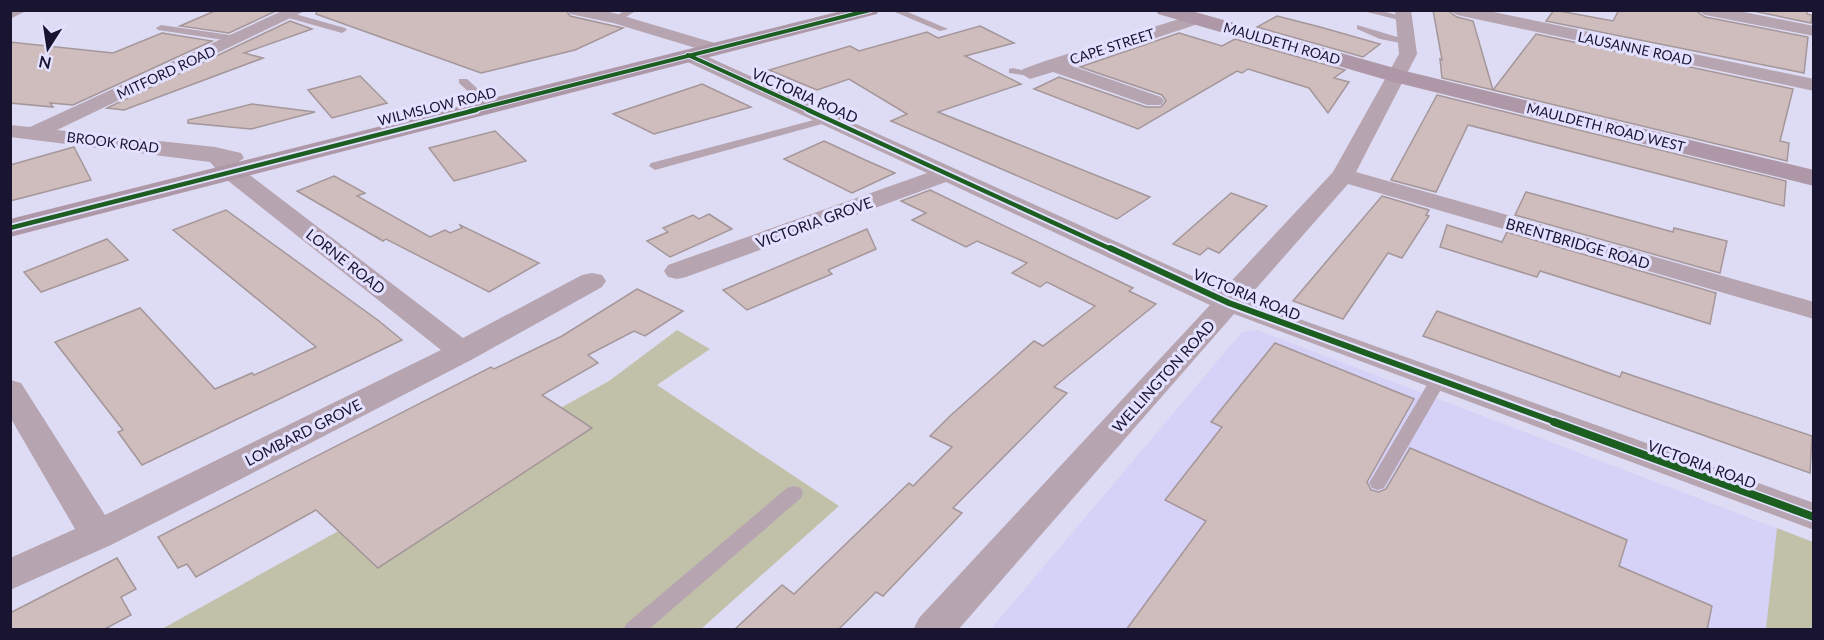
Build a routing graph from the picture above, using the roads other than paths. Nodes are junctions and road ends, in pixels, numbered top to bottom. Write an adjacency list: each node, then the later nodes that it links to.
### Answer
1 (20, 10): 10 (street)
2 (576, 10): 12 (street, VICTORIA ROAD)
3 (870, 10): 21 (main road, WILMSLOW ROAD)
4 (894, 10): 16 (lane)
5 (1166, 10): 13 (main road, MAULDETH ROAD)
6 (1363, 10): 11 (lane)
7 (1457, 10): 26 (street, LAUSANNE ROAD)
8 (1705, 10): 18 (street)
9 (293, 13): 17 (lane); 19 (street, MITFORD ROAD)
10 (10, 14)
11 (1403, 14): 20 (street, WELLINGTON ROAD)
12 (625, 15): 21 (street, VICTORIA ROAD)
13 (1195, 19): 22 (street, CAPE STREET); 24 (main road, MAULDETH ROAD)
14 (1360, 27): 20 (lane)
15 (161, 28): 19 (lane)
16 (943, 29)
17 (342, 30)
18 (1814, 31)
19 (237, 39): 31 (street, MITFORD ROAD)
20 (1406, 41): 24 (street, WELLINGTON ROAD)
21 (700, 51): 28 (main road, WILMSLOW ROAD); 29 (street, VICTORIA ROAD)
22 (1052, 65): 23 (street, CAPE STREET); 27 (street)
23 (1021, 72)
24 (1398, 76): 35 (street, WELLINGTON ROAD); 36 (main road, MAULDETH ROAD WEST)
25 (463, 81): 28 (lane)
26 (1814, 85)
27 (1154, 101)
28 (489, 105): 32 (main road, WILMSLOW ROAD)
29 (829, 119): 33 (lane); 34 (street, VICTORIA ROAD)
30 (10, 131): 31 (street, BROOK ROAD)
31 (34, 133): 32 (street, BROOK ROAD)
32 (222, 163): 37 (main road, WILMSLOW ROAD); 42 (street, LORNE ROAD)
33 (656, 166)
34 (950, 173): 38 (street, VICTORIA GROVE); 40 (street, VICTORIA ROAD)
35 (1343, 175): 40 (street, WELLINGTON ROAD); 41 (street, BRENTBRIDGE ROAD)
36 (1814, 178)
37 (10, 228)
38 (677, 271)
39 (592, 281): 42 (street, LOMBARD GROVE)
40 (1229, 303): 43 (street, VICTORIA ROAD); 51 (street, WELLINGTON ROAD)
41 (1814, 311)
42 (462, 351): 48 (street, LOMBARD GROVE)
43 (1439, 379): 45 (lane); 47 (street, VICTORIA ROAD)
44 (10, 390): 48 (street)
45 (1378, 483)
46 (794, 493): 50 (lane)
47 (1814, 518)
48 (98, 535): 49 (street, LOMBARD GROVE)
49 (10, 575)
50 (633, 630)
51 (933, 630)

